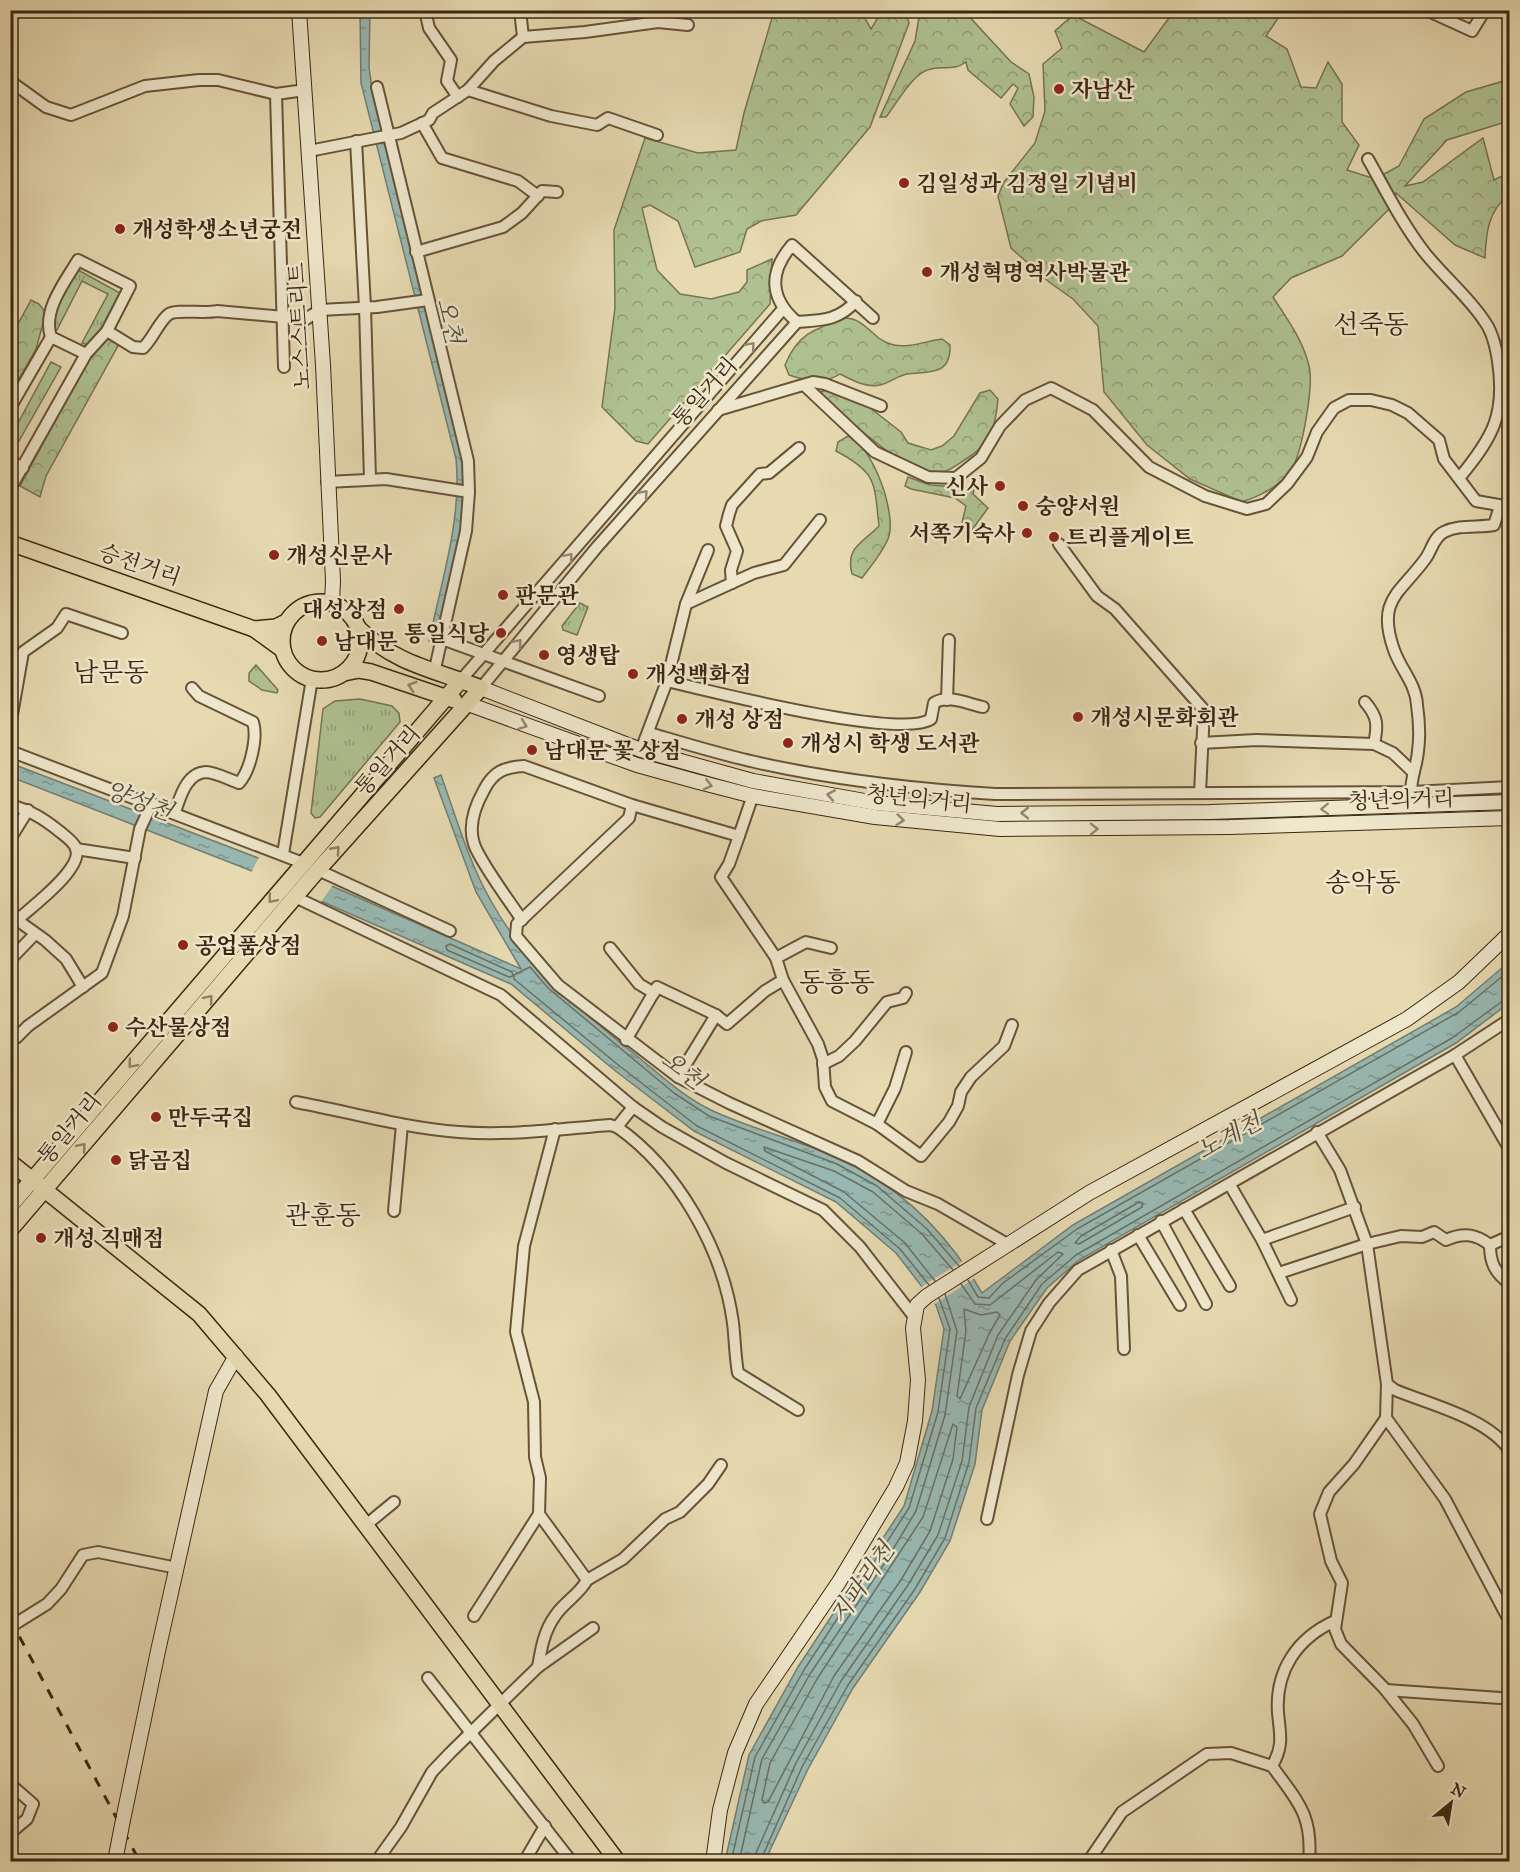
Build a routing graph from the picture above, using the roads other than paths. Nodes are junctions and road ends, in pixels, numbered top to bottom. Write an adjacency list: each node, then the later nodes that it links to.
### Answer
1 (299, 10): 10 (main road, 노스스트리트)
2 (425, 10): 13 (street)
3 (520, 10): 7 (street)
4 (1426, 10): 5 (street)
5 (1485, 10)
6 (688, 25): 7 (street)
7 (524, 37): 11 (street)
8 (10, 81): 12 (street)
9 (377, 87): 15 (street)
10 (305, 90): 12 (street); 18 (main road, 노스스트리트)
11 (468, 90): 13 (street); 16 (street)
12 (276, 94): 28 (street)
13 (458, 97): 14 (street)
14 (422, 123): 15 (street); 21 (street)
15 (391, 135): 17 (street); 22 (street)
16 (657, 135)
17 (356, 141): 18 (street); 25 (street)
18 (309, 151): 27 (main road, 노스스트리트)
19 (1368, 159): 42 (street)
20 (557, 192): 21 (street)
21 (538, 196): 22 (street)
22 (416, 252): 23 (street)
23 (423, 301): 25 (street); 46 (street)
24 (856, 302): 26 (street); 29 (street); 30 (street)
25 (365, 307): 27 (street); 43 (street)
26 (783, 309): 30 (street); 62 (street, 통일거리, one-way to 26)
27 (320, 310): 28 (street); 44 (main road, 노스스트리트)
28 (282, 317): 31 (street); 34 (street)
29 (873, 318)
30 (797, 322): 38 (street, 통일거리)
31 (107, 330): 32 (street); 33 (street)
32 (51, 337): 33 (street); 37 (street)
33 (86, 354): 41 (street)
34 (284, 367)
35 (804, 385): 36 (street); 38 (street); 42 (street)
36 (881, 406)
37 (10, 408)
38 (717, 410): 63 (street, 통일거리, one-way to 38)
39 (799, 448): 52 (street)
40 (10, 461): 41 (street)
41 (23, 468): 45 (street)
42 (1460, 477): 47 (street)
43 (370, 478): 44 (street); 46 (street)
44 (327, 482): 53 (main road, 노스스트리트)
45 (10, 489)
46 (468, 491): 59 (street)
47 (1505, 506): 83 (street)
48 (820, 520): 52 (street)
49 (10, 543): 57 (main road, 승전거리)
50 (1059, 544): 79 (street)
51 (708, 550): 54 (street)
52 (732, 583): 54 (street)
53 (332, 603): 55 (main road); 56 (main road)
54 (686, 604): 68 (street)
55 (286, 622): 57 (main road); 61 (main road)
56 (358, 628): 64 (main road); 65 (main road, 청년의거리)
57 (254, 629): 61 (main road)
58 (122, 633): 77 (street)
59 (442, 639): 62 (street); 65 (street)
60 (949, 640): 73 (street)
61 (283, 650): 66 (main road)
62 (484, 654): 63 (street); 67 (street, 통일거리)
63 (503, 661): 70 (street, 통일거리); 71 (street)
64 (344, 672): 66 (main road); 72 (main road, 청년의거리, one-way to 64)
65 (434, 672): 67 (main road, 청년의거리)
66 (312, 679): 98 (street)
67 (461, 680): 70 (main road, 청년의거리); 72 (main road, 통일거리)
68 (667, 681): 73 (street); 78 (street)
69 (192, 688): 93 (street)
70 (481, 688): 75 (main road, 통일거리); 81 (main road, 청년의거리)
71 (599, 696)
72 (447, 698): 75 (main road, 청년의거리); 100 (main road, 통일거리)
73 (946, 700): 76 (street)
74 (1365, 702): 80 (street)
75 (468, 704): 87 (main road, 청년의거리, one-way to 87); 101 (main road, 통일거리, one-way to 75)
76 (983, 707)
77 (10, 726)
78 (649, 733): 81 (street); 86 (street)
79 (1200, 743): 80 (street); 86 (street)
80 (1374, 744): 83 (street)
81 (641, 750): 88 (main road, 청년의거리, one-way to 81)
82 (11, 751): 91 (street)
83 (1413, 772): 85 (street)
84 (1509, 786): 85 (street)
85 (1411, 792): 86 (street)
86 (1200, 793)
87 (753, 795): 94 (main road, 청년의거리, one-way to 94); 95 (street)
88 (1509, 802)
89 (632, 805): 95 (street); 104 (street); 104 (street)
90 (10, 806): 92 (street)
91 (150, 807): 93 (street); 99 (street)
92 (28, 810): 96 (street); 97 (street)
93 (175, 812): 98 (street)
94 (1509, 818)
95 (739, 836): 110 (street)
96 (10, 839)
97 (76, 849): 99 (street); 103 (street)
98 (284, 854): 100 (street)
99 (135, 858): 113 (street)
100 (303, 863): 134 (main road, 통일거리, one-way to 134)
101 (318, 870): 102 (main road, 통일거리); 105 (street)
102 (295, 897): 126 (street); 136 (main road, 통일거리, one-way to 102)
103 (13, 918): 107 (street)
104 (522, 920): 120 (street)
105 (450, 931)
106 (1509, 933): 147 (main road)
107 (35, 934): 111 (street); 113 (street)
108 (610, 948): 114 (street)
109 (831, 948): 110 (street)
110 (776, 958): 112 (street)
111 (10, 960)
112 (783, 980): 116 (street); 123 (street)
113 (83, 987): 119 (street)
114 (654, 993): 116 (street); 120 (street)
115 (906, 993): 123 (street)
116 (716, 1016): 124 (street)
117 (1509, 1019): 122 (street)
118 (1012, 1025): 127 (street)
119 (16, 1038)
120 (626, 1040): 124 (street)
121 (906, 1052): 127 (street)
122 (1455, 1055): 131 (street); 132 (street)
123 (823, 1064): 127 (street)
124 (678, 1077): 147 (street)
125 (296, 1102): 128 (street)
126 (633, 1107): 129 (street); 156 (street)
127 (877, 1124)
128 (402, 1125): 130 (street); 140 (street)
129 (616, 1126): 130 (street); 160 (street)
130 (555, 1129): 165 (street)
131 (1317, 1132): 135 (street); 138 (street)
132 (1509, 1150)
133 (10, 1162): 134 (main road)
134 (32, 1181): 136 (main road); 137 (main road, 통일거리)
135 (1230, 1185): 139 (street); 145 (street)
136 (45, 1191): 142 (main road, 통일거리); 158 (main road)
137 (10, 1206)
138 (1354, 1207): 145 (street); 146 (street)
139 (1184, 1209): 141 (street); 152 (street)
140 (394, 1211)
141 (1161, 1221): 143 (street); 154 (street)
142 (10, 1230)
143 (1138, 1235): 149 (street); 155 (street)
144 (1509, 1236): 148 (street)
145 (1262, 1240): 150 (street)
146 (1367, 1244): 148 (street); 150 (street); 159 (street)
147 (1010, 1245): 156 (main road)
148 (1490, 1245): 151 (street)
149 (1114, 1246): 157 (street); 166 (street)
150 (1279, 1273): 153 (street)
151 (1509, 1284)
152 (1230, 1286)
153 (1291, 1300)
154 (1206, 1304)
155 (1179, 1305)
156 (915, 1318): 191 (main road)
157 (1124, 1349)
158 (236, 1356): 167 (main road); 168 (main road)
159 (1387, 1384): 161 (street); 162 (street)
160 (798, 1410)
161 (1386, 1418): 171 (street); 172 (street)
162 (1509, 1451)
163 (721, 1465): 169 (street)
164 (394, 1502): 167 (street)
165 (539, 1515): 169 (street); 170 (street)
166 (987, 1519)
167 (366, 1525): 179 (main road)
168 (177, 1568): 173 (street); 186 (main road, bridge)
169 (587, 1580): 175 (street)
170 (474, 1616)
171 (1335, 1621): 177 (street); 181 (street)
172 (1509, 1622)
173 (10, 1627)
174 (593, 1628): 175 (street)
175 (538, 1666): 179 (street)
176 (428, 1678): 180 (street)
177 (1386, 1690): 178 (street); 182 (street)
178 (1500, 1698)
179 (500, 1705): 180 (street); 190 (main road)
180 (470, 1731): 184 (street); 187 (street)
181 (1272, 1766): 192 (street); 193 (street)
182 (1438, 1766)
183 (10, 1784): 185 (street)
184 (544, 1826): 188 (street); 189 (street)
185 (15, 1829)
186 (115, 1861)
187 (376, 1862)
188 (524, 1862)
189 (572, 1862)
190 (618, 1862)
191 (713, 1862)
192 (1088, 1862)
193 (1309, 1862)

